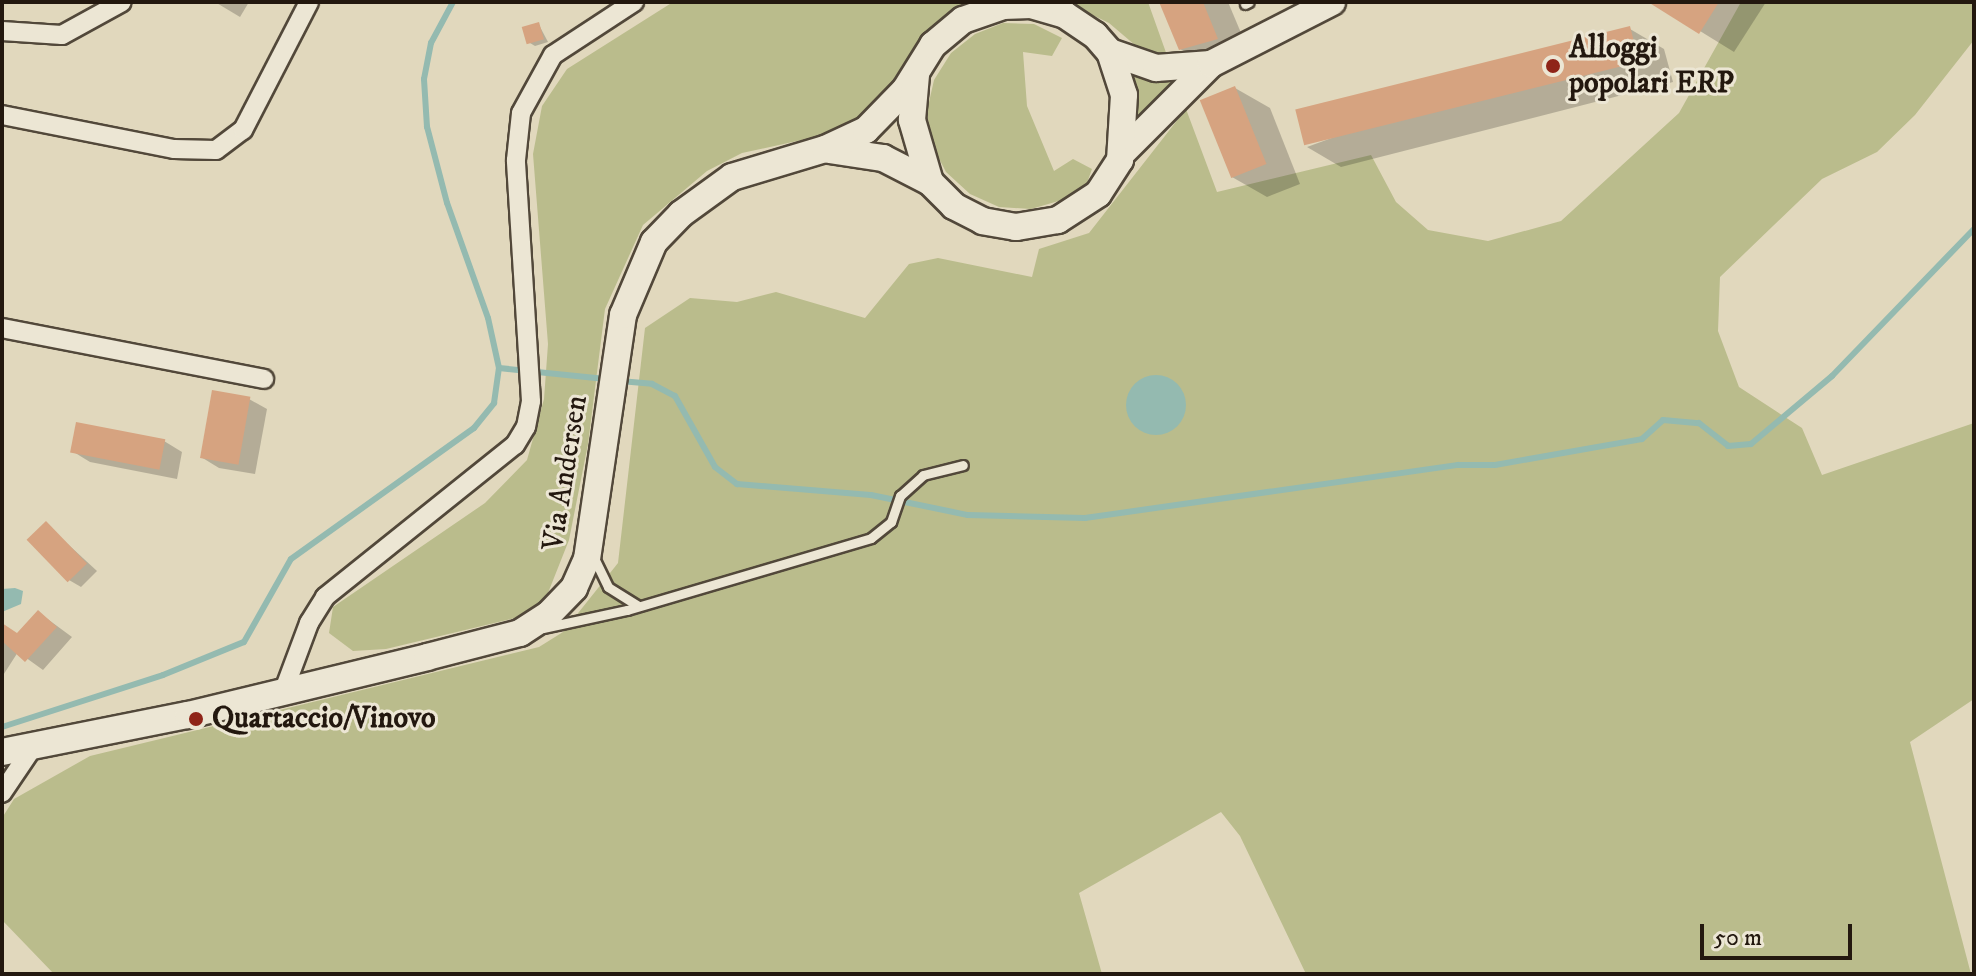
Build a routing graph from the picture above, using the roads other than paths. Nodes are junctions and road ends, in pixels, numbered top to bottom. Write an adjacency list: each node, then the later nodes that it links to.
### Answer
1 (122, 2): 5 (street)
2 (309, 2): 9 (street)
3 (634, 2): 19 (street)
4 (1332, 2): 7 (street, Via Andersen)
5 (2, 31)
6 (1110, 52): 7 (street, Via Andersen); 8 (street, Via Andersen); 11 (street, Via Andersen)
7 (1211, 64): 11 (street, Via Andersen)
8 (916, 75): 10 (street, Via Andersen); 12 (street)
9 (2, 115)
10 (825, 149): 12 (street, Via Andersen); 16 (street, Via Andersen)
11 (1124, 151): 12 (street, Via Andersen)
12 (930, 182)
13 (2, 328): 14 (street)
14 (264, 379)
15 (963, 465): 17 (lane)
16 (590, 548): 17 (lane); 18 (street, Via Andersen)
17 (639, 606): 18 (lane)
18 (520, 633): 19 (street, Via Andersen)
19 (284, 690): 20 (street, Via Andersen)
20 (33, 747): 21 (street, Via Andersen); 22 (street)
21 (2, 752)
22 (2, 793)

